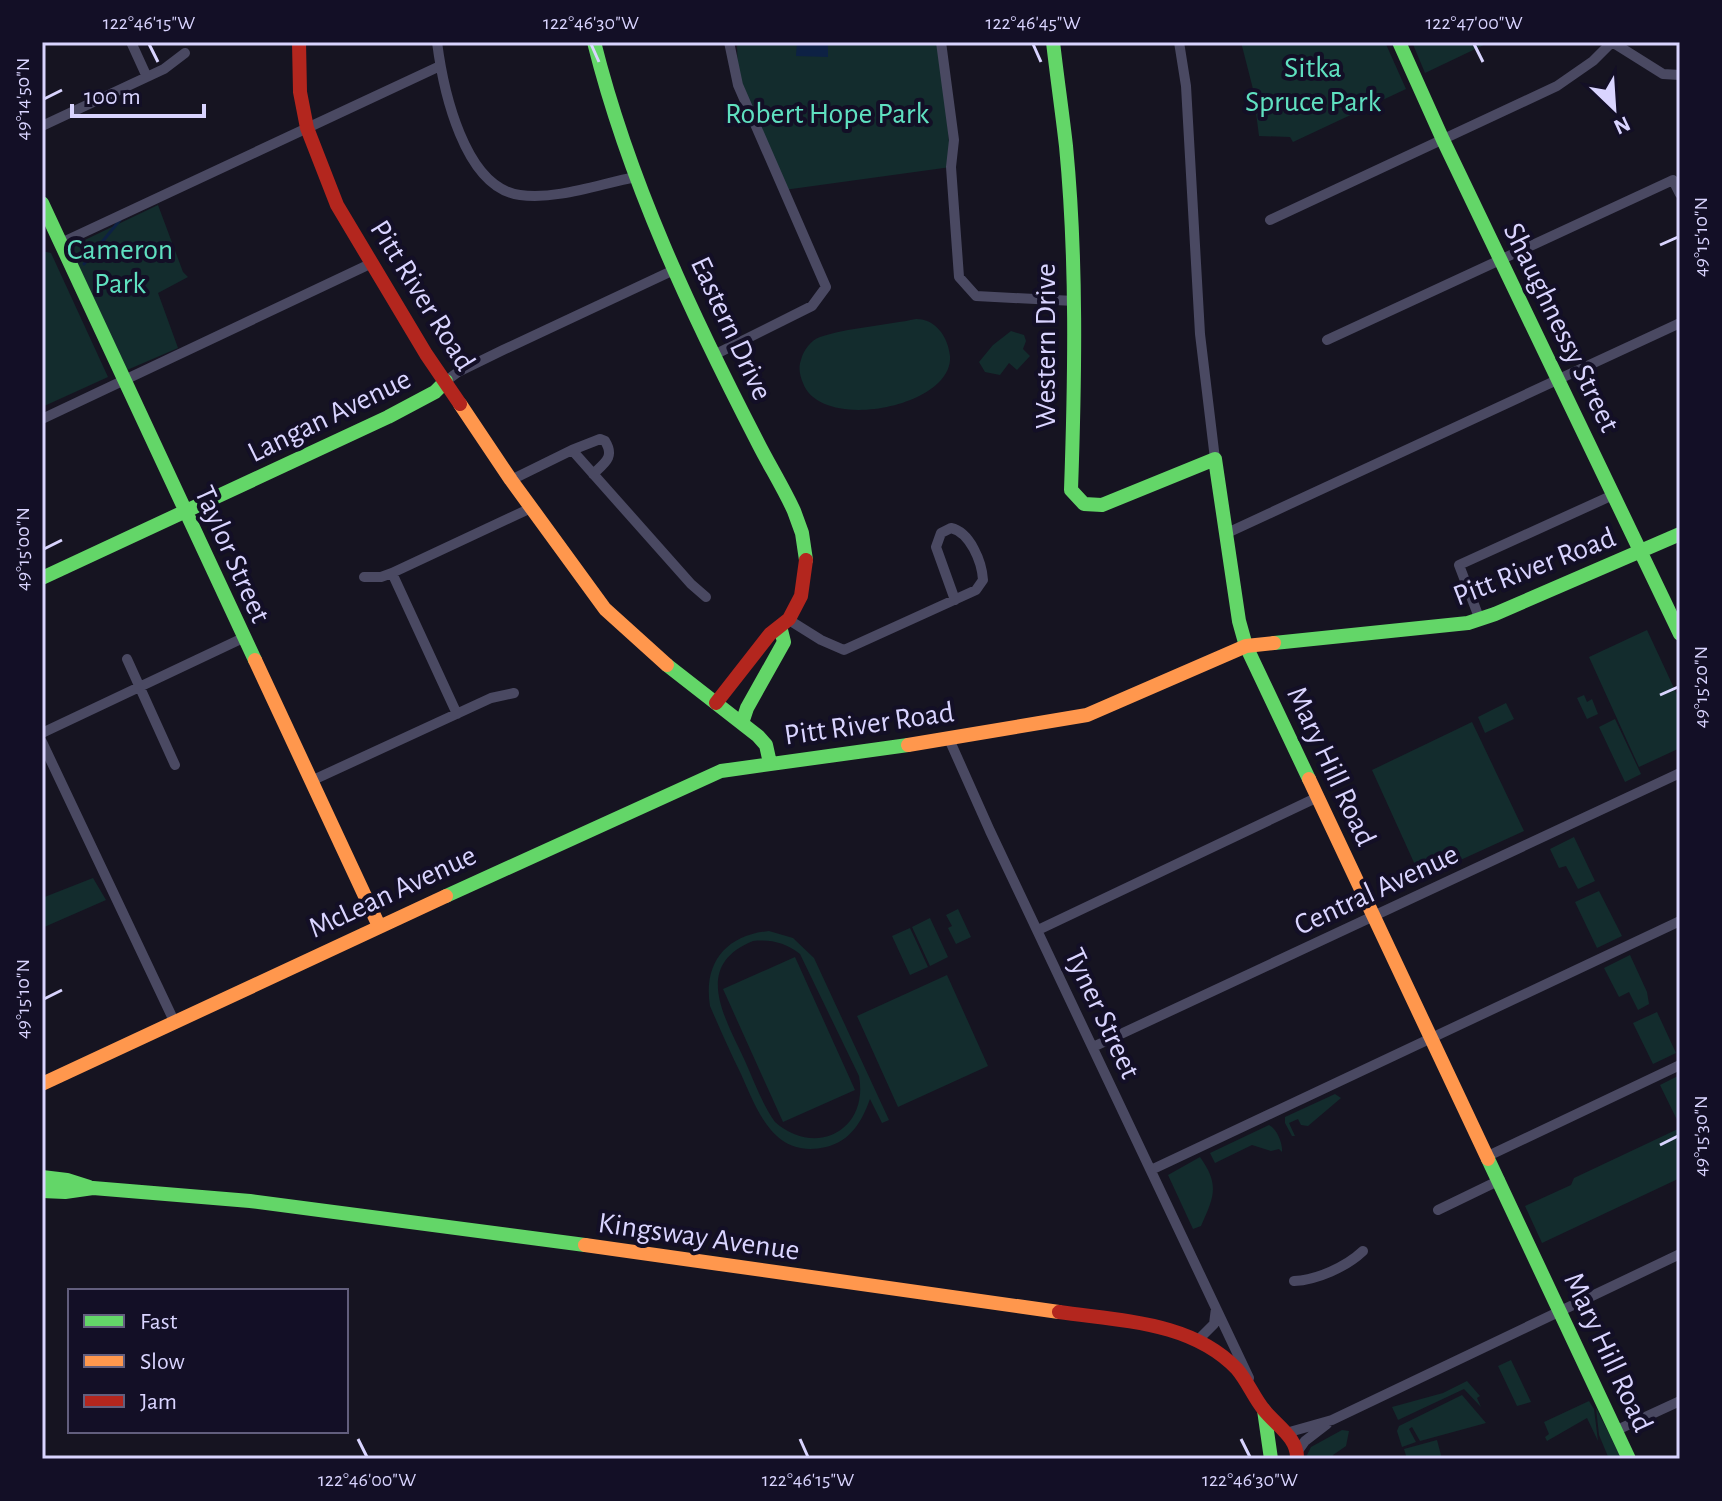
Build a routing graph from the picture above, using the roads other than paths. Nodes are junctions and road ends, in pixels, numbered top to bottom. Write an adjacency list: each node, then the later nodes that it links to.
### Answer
1 (131, 42): 14 (street)
2 (299, 42): 16 (main road, Pitt River Road)
3 (437, 42): 12 (street)
4 (594, 42): 18 (main road, Eastern Drive)
5 (729, 42): 29 (street)
6 (941, 42): 26 (street)
7 (1053, 42): 26 (main road, Western Drive)
8 (1179, 42): 35 (street, Mary Hill Road)
9 (1399, 42): 17 (main road, Shaughnessy Street)
10 (1612, 42): 13 (street); 17 (street)
11 (185, 53): 14 (street)
12 (440, 66): 16 (street); 18 (street)
13 (1680, 75)
14 (147, 77): 15 (street)
15 (42, 126)
16 (307, 128): 22 (street); 24 (main road, Pitt River Road)
17 (1443, 140): 21 (street); 23 (main road, Shaughnessy Street)
18 (636, 177): 25 (main road, Eastern Drive)
19 (1680, 194): 23 (street)
20 (42, 203): 22 (main road, Taylor Street)
21 (1270, 220)
22 (61, 243): 31 (main road, Taylor Street)
23 (1500, 259): 28 (street); 30 (main road, Shaughnessy Street)
24 (370, 264): 31 (street); 32 (main road, Pitt River Road)
25 (676, 269): 29 (main road, Eastern Drive); 32 (street, Langan Avenue)
26 (1074, 301): 35 (main road, Western Drive)
27 (1680, 323): 30 (street)
28 (1327, 340)
29 (714, 355): 50 (main road, Eastern Drive)
30 (1559, 379): 38 (main road, Shaughnessy Street); 41 (street)
31 (124, 380): 33 (street); 40 (main road, Taylor Street)
32 (446, 381): 37 (main road, Pitt River Road); 40 (main road, Langan Avenue)
33 (42, 419)
34 (572, 450): 36 (street); 36 (street); 37 (street)
35 (1215, 459): 41 (main road, Mary Hill Road)
36 (593, 474): 47 (street)
37 (511, 480): 39 (main road, Pitt River Road)
38 (1613, 495): 43 (main road, Shaughnessy Street); 49 (street)
39 (531, 508): 44 (street); 57 (main road, Pitt River Road)
40 (186, 512): 46 (main road, Langan Avenue); 52 (main road, Taylor Street)
41 (1225, 534): 53 (main road, Mary Hill Road)
42 (1680, 534): 43 (main road, Pitt River Road)
43 (1641, 552): 49 (main road, Pitt River Road); 51 (main road, Shaughnessy Street)
44 (392, 573): 45 (street); 58 (street)
45 (364, 577)
46 (42, 578)
47 (706, 597)
48 (955, 600): 48 (street); 50 (street)
49 (1480, 620): 53 (main road, Pitt River Road)
50 (785, 625): 57 (main road, Eastern Drive); 59 (main road, Eastern Drive)
51 (1680, 634)
52 (243, 638): 55 (street); 66 (main road, Taylor Street)
53 (1246, 646): 61 (main road, Pitt River Road); 67 (main road, Mary Hill Road)
54 (127, 659): 55 (street)
55 (140, 687): 60 (street); 64 (street)
56 (514, 693): 58 (street)
57 (716, 703): 59 (main road, Pitt River Road)
58 (457, 714): 66 (street)
59 (742, 723): 63 (main road, Pitt River Road)
60 (42, 733)
61 (949, 739): 63 (main road, Pitt River Road); 71 (street, Tyner Street)
62 (42, 742): 72 (street)
63 (770, 763): 70 (main road, McLean Avenue)
64 (175, 765)
65 (1680, 773): 68 (street, Central Avenue)
66 (311, 781): 70 (main road, Taylor Street)
67 (1318, 797): 68 (main road, Mary Hill Road); 71 (street)
68 (1374, 916): 73 (main road, Mary Hill Road); 74 (street, Central Avenue)
69 (1680, 921): 73 (street)
70 (379, 926): 72 (main road, McLean Avenue)
71 (1038, 930): 74 (street, Tyner Street)
72 (175, 1023): 76 (main road, McLean Avenue)
73 (1432, 1038): 77 (main road, Mary Hill Road); 78 (street)
74 (1093, 1047): 78 (street, Tyner Street)
75 (1680, 1065): 77 (street)
76 (42, 1084)
77 (1488, 1156): 80 (main road, Mary Hill Road)
78 (1151, 1170): 87 (street, Tyner Street)
79 (42, 1177): 81 (main road, Kingsway Avenue)
80 (1500, 1180): 83 (street); 88 (main road, Mary Hill Road)
81 (93, 1188): 82 (main road, Kingsway Avenue); 89 (main road, Kingsway Avenue)
82 (42, 1191)
83 (1438, 1210)
84 (1363, 1251): 86 (street)
85 (1680, 1254): 88 (street)
86 (1294, 1281)
87 (1216, 1306): 89 (street); 91 (street, Tyner Street)
88 (1561, 1311): 92 (street); 93 (main road, Mary Hill Road)
89 (1198, 1340): 91 (main road, Kingsway Avenue)
90 (1680, 1401): 93 (street)
91 (1264, 1410): 94 (main road, Kingsway Avenue); 95 (main road, Kingsway Avenue)
92 (1332, 1420): 94 (street); 96 (street)
93 (1617, 1430): 98 (main road, Mary Hill Road)
94 (1286, 1433): 95 (main road); 96 (main road, Kingsway Avenue)
95 (1268, 1443): 97 (main road, Kingsway Avenue)
96 (1296, 1456)
97 (1271, 1459)
98 (1629, 1459)

